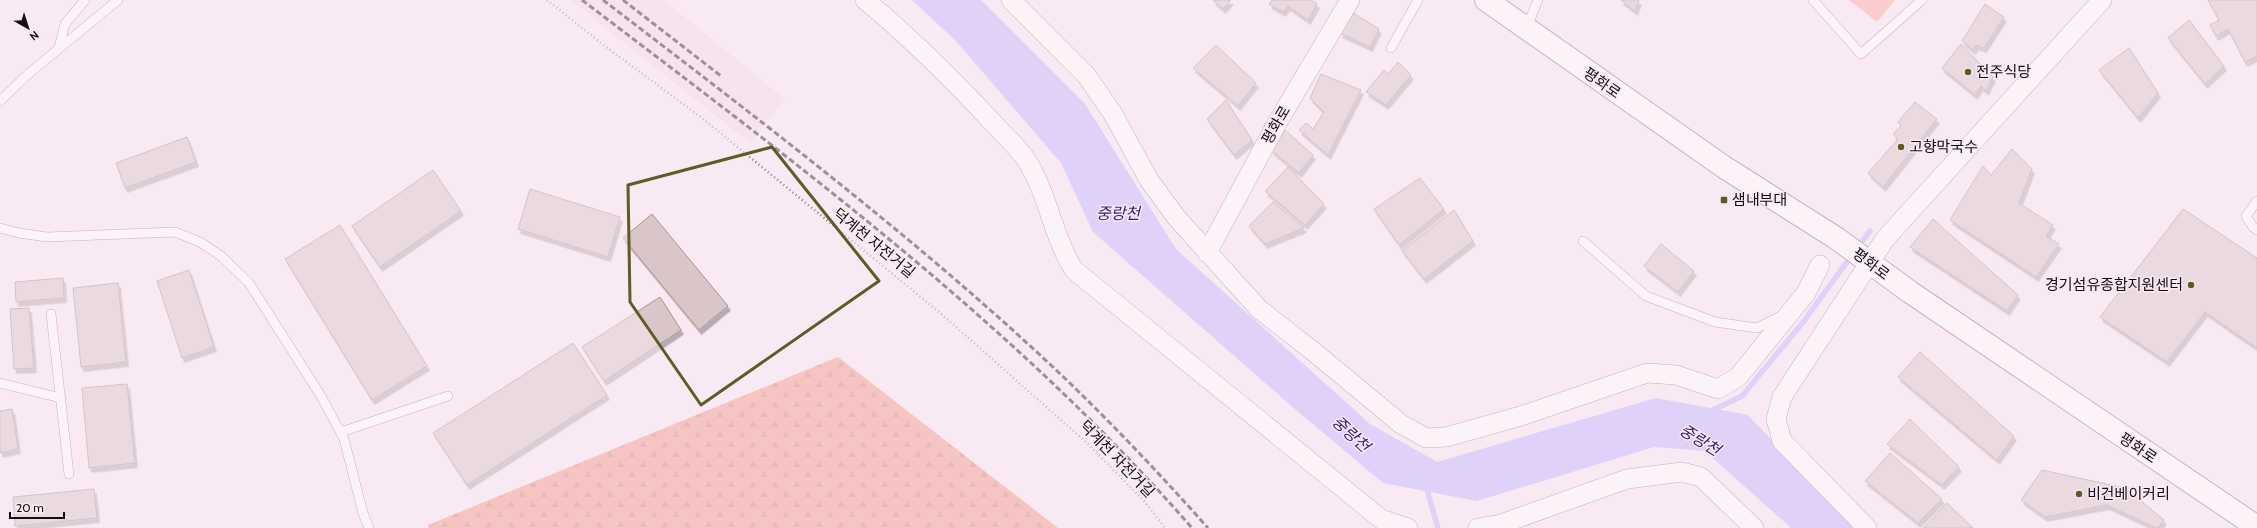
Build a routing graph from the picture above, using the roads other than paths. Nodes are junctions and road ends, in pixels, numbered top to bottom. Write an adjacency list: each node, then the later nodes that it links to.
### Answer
1 (86, 0): 13 (lane)
2 (118, 0): 13 (lane)
3 (865, 0): 32 (street)
4 (1011, 0): 20 (street)
5 (1350, 0): 20 (street, 평화로)
6 (1418, 0): 14 (lane)
7 (1486, 0): 12 (main road, 평화로)
8 (1538, 0): 12 (lane)
9 (1812, 0): 10 (lane)
10 (1922, 0)
11 (2102, 0): 21 (street)
12 (1526, 29): 21 (main road, 평화로)
13 (59, 48): 15 (lane)
14 (1392, 48)
15 (0, 101)
16 (2257, 201): 18 (lane)
17 (0, 228): 28 (lane)
18 (2257, 230)
19 (1583, 241): 23 (lane)
20 (1207, 253): 23 (street)
21 (1859, 256): 30 (main road, 평화로); 35 (street)
22 (1820, 265): 23 (street)
23 (1793, 310)
24 (51, 314): 27 (lane)
25 (0, 383): 27 (lane)
26 (448, 396): 28 (lane)
27 (61, 398): 29 (lane)
28 (341, 432): 31 (lane)
29 (69, 474)
30 (2257, 527)
31 (368, 528)
32 (1408, 528)
33 (1478, 528): 34 (street)
34 (1754, 528)
35 (1867, 528)

